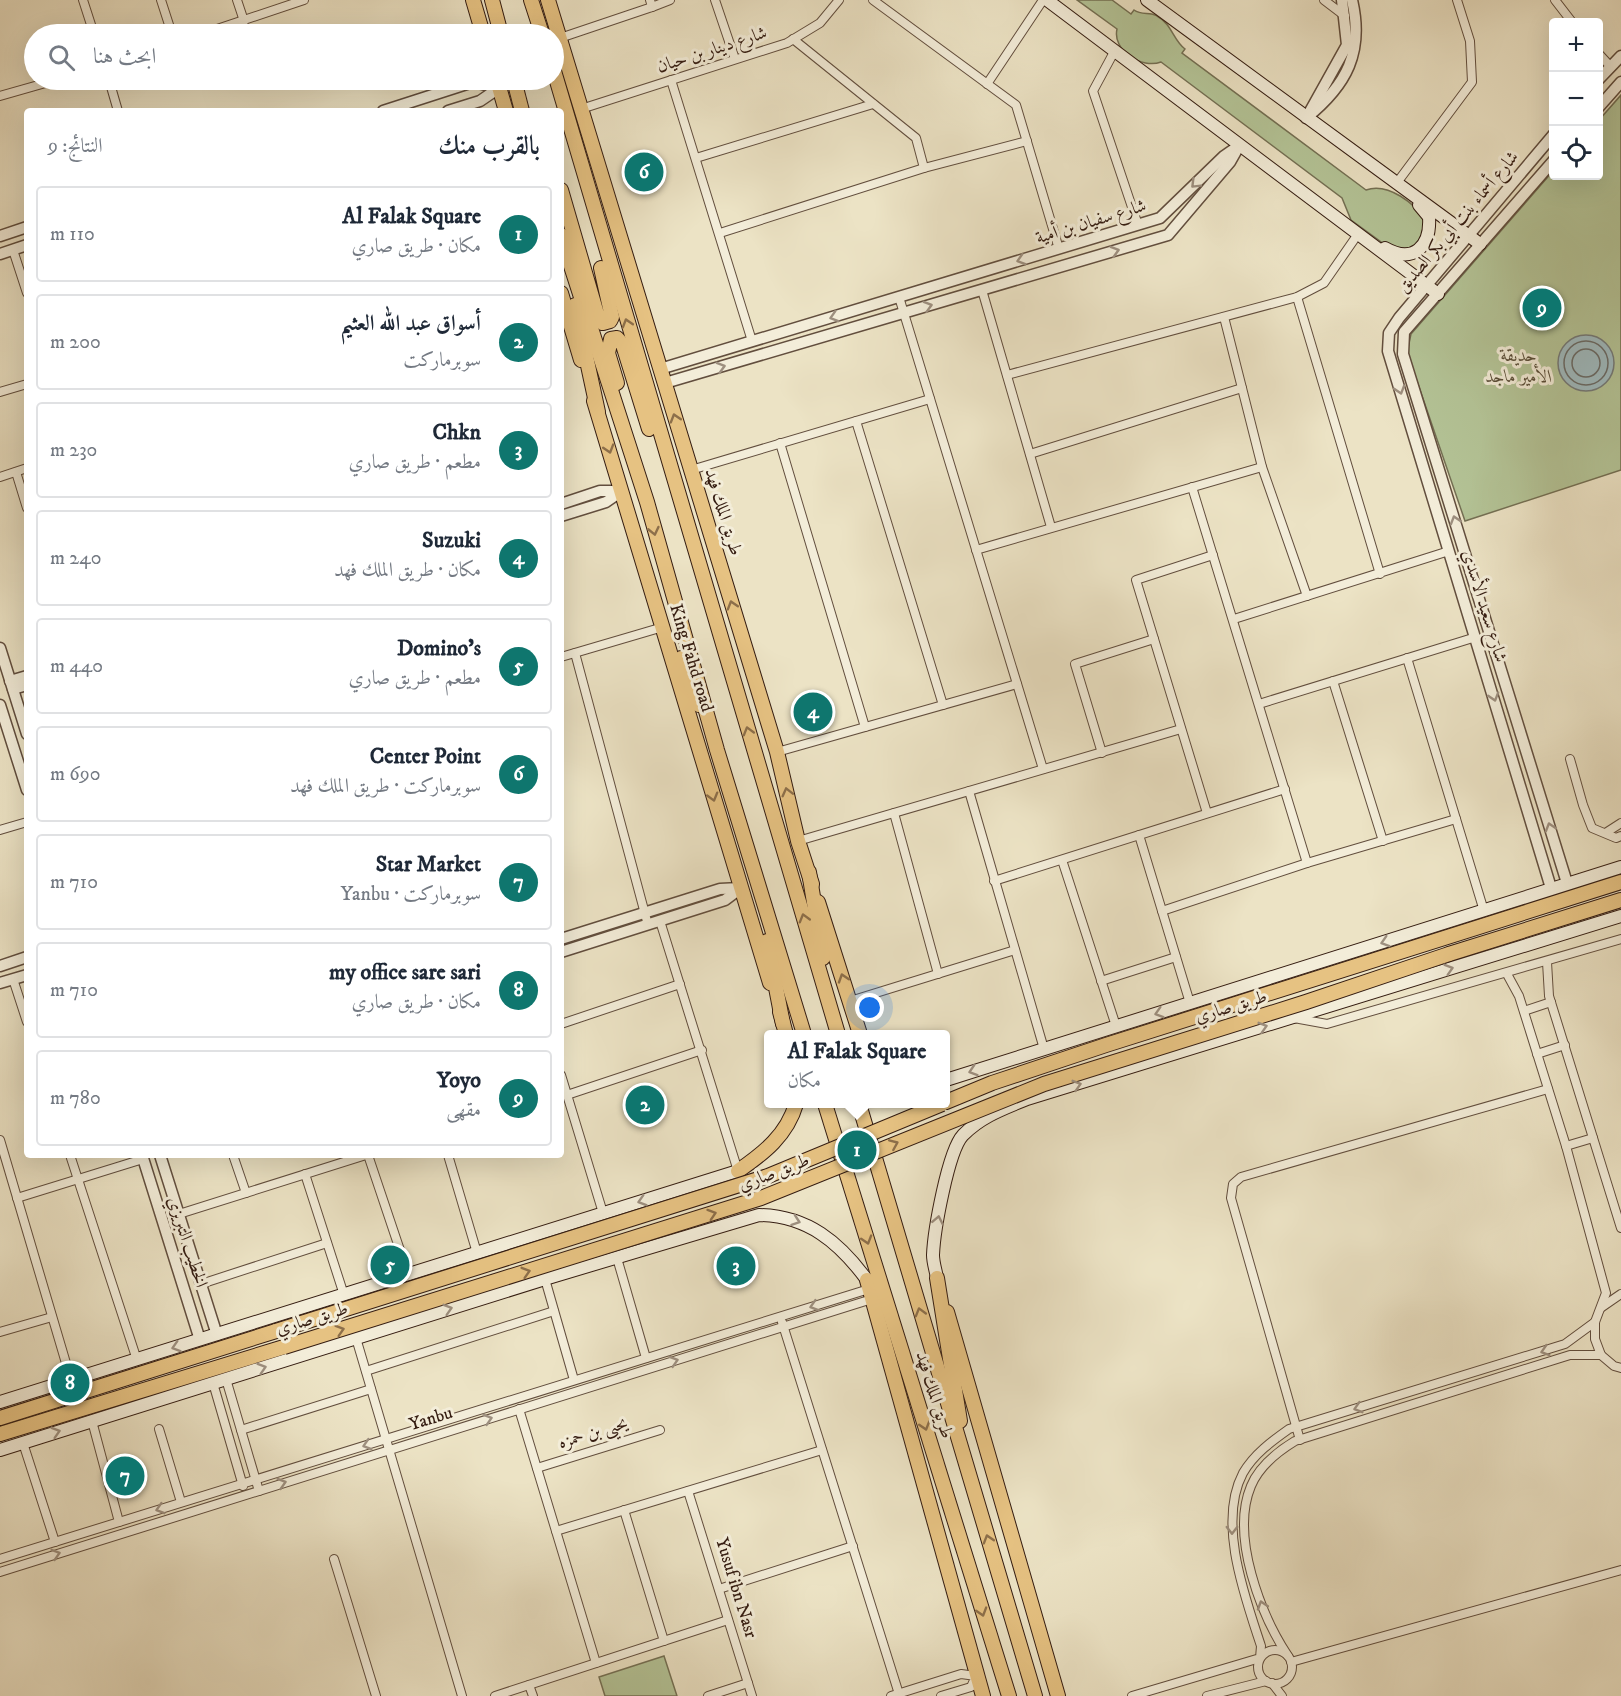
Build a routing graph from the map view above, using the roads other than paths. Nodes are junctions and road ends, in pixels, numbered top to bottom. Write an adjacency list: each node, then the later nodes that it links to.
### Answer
1 (83, 0): 24 (street)
2 (161, 0): 25 (street)
3 (237, 0): 23 (street)
4 (304, 0): 23 (street)
5 (473, 0): 27 (main road)
6 (492, 0): 28 (main road)
7 (531, 0): 29 (main road)
8 (548, 0): 30 (main road, طريق الملك فهد)
9 (670, 0): 20 (street)
10 (715, 0): 37 (street)
11 (839, 0): 32 (street, شارع دينار بن حيان)
12 (873, 0): 42 (street)
13 (1045, 0): 34 (main road); 42 (street)
14 (1147, 0): 61 (main road)
15 (1324, 0): 21 (street)
16 (1342, 0): 21 (street)
17 (1352, 0): 61 (street)
18 (1457, 0): 69 (street)
19 (1555, 0): 22 (street)
20 (651, 3): 31 (street)
21 (1346, 16): 61 (street)
22 (1569, 18)
23 (244, 21): 26 (street)
24 (91, 24)
25 (169, 24)
26 (234, 24)
27 (480, 24)
28 (498, 24)
29 (539, 24)
30 (556, 24)
31 (564, 36)
32 (793, 39): 37 (street, شارع دينار بن حيان); 52 (street)
33 (564, 52): 59 (main road, طريق الملك فهد)
34 (1114, 52): 65 (main road); 71 (street)
35 (1621, 56): 38 (street)
36 (1603, 58): 38 (street)
37 (735, 59): 40 (street, شارع دينار بن حيان)
38 (1610, 66): 39 (street)
39 (1603, 75)
40 (671, 80): 59 (street, شارع دينار بن حيان); 66 (street)
41 (1621, 82): 51 (street)
42 (987, 84): 64 (street)
43 (24, 89): 50 (street)
44 (112, 90): 53 (street)
45 (447, 90): 54 (street)
46 (492, 90): 55 (street)
47 (500, 90): 56 (main road)
48 (517, 90): 57 (main road)
49 (559, 90): 58 (main road, طريق الملك فهد)
50 (0, 96)
51 (1603, 103)
52 (873, 104): 66 (street); 68 (street)
53 (117, 108)
54 (392, 108)
55 (458, 108)
56 (505, 108)
57 (521, 108)
58 (563, 108)
59 (581, 109): 96 (main road, طريق الملك فهد)
60 (564, 112): 62 (main road, طريق الملك فهد)
61 (1306, 118): 69 (main road)
62 (567, 124): 70 (main road); 121 (main road, طريق الملك فهد, one-way to 62)
63 (1549, 140): 76 (street, شارع أسماء بنت أبي بكر الصديق)
64 (1027, 141): 68 (street); 80 (street)
65 (1239, 146): 71 (street, شارع سفيان بن أمية, one-way to 71); 74 (main road); 86 (street, شارع سفيان بن أمية, one-way to 65)
66 (696, 158): 73 (street)
67 (1549, 166): 77 (street, شارع أسماء بنت أبي بكر الصديق)
68 (924, 168): 73 (street)
69 (1396, 184): 74 (main road); 76 (main road)
70 (564, 200)
71 (1138, 225): 80 (street, شارع سفيان بن أمية)
72 (24, 228): 75 (street)
73 (720, 233): 95 (street)
74 (1358, 234): 85 (main road); 89 (street)
75 (0, 236)
76 (1469, 236): 77 (main road); 85 (street, شارع أسماء بنت أبي بكر الصديق)
77 (1480, 244): 87 (street, شارع أسماء بنت أبي بكر الصديق)
78 (24, 246): 81 (street)
79 (564, 246): 115 (main road)
80 (1059, 249): 88 (street, شارع سفيان بن أمية, one-way to 88)
81 (13, 250): 83 (street); 84 (street)
82 (564, 251): 103 (main road)
83 (0, 254)
84 (24, 284)
85 (1426, 285): 87 (main road); 94 (street, شارع أسماء بنت أبي بكر الصديق)
86 (982, 290): 91 (street, شارع سفيان بن أمية, one-way to 86); 97 (street)
87 (1437, 294): 93 (street, شارع أسماء بنت أبي بكر الصديق)
88 (899, 297): 91 (street); 95 (street, شارع سفيان بن أمية, one-way to 95)
89 (1297, 297): 92 (street); 124 (street)
90 (564, 303): 103 (main road, King Fahd road)
91 (904, 313): 98 (street, شارع سفيان بن أمية, one-way to 91); 102 (street)
92 (1224, 317): 97 (street); 100 (street)
93 (1404, 332): 166 (street, شارع سعيد الأسدي, one-way to 93)
94 (1389, 333): 120 (street, شارع سعيد الأسدي, one-way to 120)
95 (752, 341): 96 (street, شارع سفيان بن أمية)
96 (660, 369): 98 (main road, طريق الملك فهد)
97 (1007, 375): 106 (street)
98 (665, 383): 109 (main road, طريق الملك فهد, one-way to 98)
99 (24, 385): 101 (street)
100 (1242, 388): 106 (street); 107 (street)
101 (0, 392)
102 (930, 399): 104 (street); 119 (street)
103 (598, 412): 113 (main road, King Fahd road, one-way to 113)
104 (856, 421): 105 (street); 141 (street)
105 (780, 444): 109 (street); 143 (street)
106 (1030, 454): 118 (street)
107 (1262, 467): 112 (street); 125 (street)
108 (24, 469): 110 (street)
109 (691, 470): 146 (main road, طريق الملك فهد, one-way to 109)
110 (16, 472): 111 (street); 114 (street)
111 (0, 477)
112 (1192, 487): 118 (street); 122 (street)
113 (622, 491): 116 (street); 117 (street); 123 (main road, King Fahd road)
114 (24, 498)
115 (647, 502): 121 (main road); 145 (main road, one-way to 145)
116 (564, 503)
117 (564, 515)
118 (1051, 527): 119 (street)
119 (976, 550): 136 (street)
120 (1449, 550): 124 (street); 128 (street, شارع سعيد الأسدي)
121 (695, 551): 207 (main road, طريق الملك فهد, one-way to 121)
122 (1214, 555): 126 (street); 129 (street)
123 (643, 561): 127 (main road, King Fahd road); 145 (main road)
124 (1380, 574): 125 (street)
125 (1307, 596): 126 (street)
126 (1234, 619): 139 (street)
127 (663, 627): 131 (street); 174 (main road, King Fahd road, one-way to 174)
128 (1476, 637): 133 (street); 169 (street, شارع سعيد الأسدي, one-way to 169)
129 (1154, 639): 144 (street); 147 (street)
130 (0, 648): 137 (street)
131 (575, 653): 132 (street); 179 (street)
132 (564, 656)
133 (1407, 658): 135 (street); 155 (street)
134 (24, 678): 137 (street)
135 (1333, 681): 139 (street); 163 (street)
136 (1017, 684): 141 (street); 149 (street)
137 (12, 685): 138 (street); 142 (street)
138 (24, 685)
139 (1259, 704): 151 (street)
140 (0, 705): 150 (street)
141 (943, 705): 143 (street)
142 (24, 724)
143 (865, 727): 146 (street)
144 (1181, 729): 147 (street); 154 (street)
145 (717, 750): 167 (main road)
146 (777, 752): 162 (main road, طريق الملك فهد, one-way to 146)
147 (1102, 753): 149 (street)
148 (1570, 759): 159 (street)
149 (1043, 769): 152 (street)
150 (24, 781)
151 (1285, 789): 154 (street); 165 (street)
152 (969, 791): 153 (street); 171 (street)
153 (894, 813): 162 (street); 192 (street)
154 (1207, 813): 160 (street)
155 (1456, 819): 163 (street); 178 (street)
156 (24, 823): 158 (street)
157 (1621, 823): 159 (street)
158 (0, 830)
159 (1607, 832): 161 (street)
160 (1139, 835): 164 (street); 177 (street)
161 (1621, 836)
162 (798, 841): 170 (main road, طريق الملك فهد)
163 (1383, 841): 165 (street)
164 (1062, 860): 171 (street); 196 (street)
165 (1307, 863): 177 (street)
166 (1562, 865): 169 (street); 173 (street, شارع سعيد الأسدي)
167 (752, 868): 208 (main road); 209 (main road)
168 (1621, 869): 173 (main road); 183 (main road)
169 (1546, 870): 175 (street, شارع سعيد الأسدي)
170 (808, 872): 199 (main road, طريق الملك فهد, one-way to 170); 207 (main road)
171 (994, 881): 186 (street)
172 (1621, 882): 183 (main road, طريق صاري)
173 (1568, 883): 175 (main road)
174 (741, 888): 179 (street); 181 (street); 208 (main road, King Fahd road)
175 (1551, 888): 178 (main road)
176 (1621, 900): 283 (main road, طريق صاري, one-way to 176, bridge)
177 (1162, 911): 188 (street)
178 (1484, 911): 201 (main road, one-way to 201)
179 (646, 912): 182 (street); 184 (street)
180 (1621, 916): 204 (main road, one-way to 180)
181 (660, 921): 182 (street); 198 (street)
182 (648, 925): 187 (street)
183 (1454, 933): 219 (main road, طريق صاري)
184 (564, 938)
185 (1621, 939): 190 (street)
186 (1015, 950): 192 (street); 212 (street)
187 (564, 951)
188 (1176, 957): 196 (street); 201 (street)
189 (24, 958): 191 (street)
190 (1547, 962): 193 (street); 200 (street)
191 (0, 966)
192 (938, 974): 199 (street)
193 (1507, 974): 202 (street); 204 (street)
194 (24, 976): 195 (street)
195 (13, 979): 197 (street); 203 (street)
196 (1101, 981): 206 (street)
197 (0, 983)
198 (680, 984): 205 (street); 213 (street)
199 (850, 1001): 210 (main road, طريق الملك فهد)
200 (1551, 1002): 202 (street); 211 (street)
201 (1190, 1003): 206 (main road, one-way to 206)
202 (1524, 1011): 214 (street)
203 (24, 1013)
204 (1293, 1018): 247 (main road, one-way to 204)
205 (564, 1023)
206 (1116, 1026): 212 (main road)
207 (836, 1028)
208 (785, 1029)
209 (802, 1030)
210 (859, 1030)
211 (1565, 1045): 214 (street); 224 (street)
212 (1044, 1049): 215 (main road, one-way to 215)
213 (702, 1050): 218 (street); 235 (street)
214 (1537, 1054): 217 (street)
215 (950, 1078)
216 (564, 1085): 218 (street)
217 (1548, 1089): 226 (street); 279 (street)
218 (567, 1095): 240 (street)
219 (950, 1101)
220 (794, 1108): 235 (main road)
221 (826, 1108): 328 (main road, طريق الملك فهد, one-way to 328)
222 (860, 1108): 291 (main road, طريق الملك فهد, one-way to 222)
223 (932, 1108): 277 (main road, طريق صاري, bridge)
224 (1593, 1138): 226 (street); 242 (street)
225 (0, 1140): 239 (street)
226 (1566, 1146): 253 (street)
227 (71, 1158): 237 (street)
228 (140, 1158): 237 (street)
229 (143, 1158): 262 (street, الخطيب التبريزي)
230 (161, 1158): 241 (street, الخطيب التبريزي)
231 (234, 1158): 238 (street)
232 (357, 1158): 236 (street)
233 (368, 1158): 246 (street)
234 (449, 1158): 244 (street)
235 (738, 1171): 240 (main road, one-way to 240)
236 (305, 1174): 238 (street); 243 (street)
237 (78, 1179): 239 (street); 265 (street)
238 (246, 1193): 241 (street)
239 (17, 1198): 256 (street)
240 (603, 1213): 244 (main road)
241 (178, 1214): 249 (street, الخطيب التبريزي)
242 (1621, 1228)
243 (327, 1243): 249 (street); 252 (street)
244 (477, 1253): 246 (main road)
245 (617, 1258): 248 (main road); 250 (main road, one-way to 250); 264 (street)
246 (408, 1274): 252 (main road)
247 (937, 1278): 291 (main road); 330 (main road)
248 (545, 1279): 254 (street); 261 (main road, one-way to 248)
249 (201, 1284): 260 (street, الخطيب التبريزي)
250 (870, 1289): 255 (street, Yanbu, one-way to 255); 258 (street, Yanbu); 313 (main road)
251 (1621, 1294): 253 (street)
252 (344, 1295): 260 (main road)
253 (1602, 1307): 257 (street)
254 (554, 1311): 267 (street); 270 (street)
255 (781, 1316): 258 (street); 264 (street, Yanbu)
256 (52, 1317): 259 (street); 269 (street)
257 (1595, 1322): 263 (street); 271 (street, one-way to 271)
258 (784, 1326): 276 (street, Yanbu, one-way to 258); 289 (street)
259 (0, 1332)
260 (217, 1335): 262 (main road)
261 (356, 1338): 267 (street); 268 (main road, one-way to 261)
262 (200, 1340): 265 (main road, one-way to 265)
263 (1601, 1355): 266 (street); 274 (street)
264 (646, 1358): 270 (street, Yanbu)
265 (137, 1359): 269 (main road)
266 (1621, 1368)
267 (366, 1371): 273 (street)
268 (226, 1379): 272 (main road); 281 (street)
269 (71, 1380): 275 (main road)
270 (574, 1380): 284 (street, Yanbu)
271 (1452, 1380): 274 (street); 279 (street, one-way to 279)
272 (213, 1383): 278 (main road); 293 (street)
273 (371, 1389): 281 (street); 284 (street)
274 (1456, 1392): 285 (street)
275 (0, 1402)
276 (519, 1409): 288 (street, Yanbu, one-way to 276); 290 (street)
277 (0, 1418)
278 (92, 1421): 286 (main road, one-way to 278); 299 (street)
279 (1296, 1427): 285 (street); 310 (street, one-way to 310)
280 (159, 1429): 297 (street)
281 (241, 1430): 292 (street)
282 (660, 1430): 290 (street, يحيى بن حمزه)
283 (0, 1434)
284 (386, 1439): 288 (street); 292 (street, Yanbu, one-way to 292)
285 (1300, 1440): 311 (street, one-way to 285)
286 (23, 1443): 287 (main road); 301 (street)
287 (0, 1450)
288 (389, 1450): 294 (street, Yanbu, one-way to 288); 321 (street)
289 (822, 1450): 295 (street); 302 (street)
290 (537, 1468): 300 (street)
291 (969, 1477): 329 (main road, طريق الملك فهد, one-way to 291)
292 (256, 1479): 293 (street, Yanbu); 294 (street)
293 (243, 1483): 296 (street); 297 (street, Yanbu)
294 (259, 1491): 296 (street, Yanbu)
295 (688, 1491): 298 (street); 307 (street, Yusuf ibn Nasr)
296 (246, 1495): 306 (street, Yanbu, one-way to 296)
297 (181, 1502): 299 (street, Yanbu, one-way to 299)
298 (624, 1510): 300 (street); 309 (street)
299 (119, 1522): 301 (street, Yanbu)
300 (556, 1531): 312 (street)
301 (55, 1542): 303 (street, Yanbu)
302 (853, 1546): 307 (street); 319 (street)
303 (0, 1559)
304 (334, 1559): 320 (street)
305 (1621, 1570): 311 (street)
306 (0, 1572)
307 (719, 1589): 308 (street, Yusuf ibn Nasr)
308 (728, 1620): 309 (street); 316 (street, Yusuf ibn Nasr)
309 (664, 1641): 312 (street)
310 (1260, 1658): 311 (street); 315 (street); 318 (street)
311 (1290, 1659): 314 (street)
312 (596, 1663): 317 (street)
313 (976, 1676): 319 (street); 326 (street); 327 (main road)
314 (1285, 1680): 315 (street); 334 (street)
315 (1269, 1682): 333 (street); 334 (street)
316 (748, 1683): 324 (street); 325 (street, Yusuf ibn Nasr)
317 (529, 1685): 322 (street); 323 (street)
318 (1167, 1686): 331 (street); 332 (street)
319 (895, 1695)
320 (376, 1696)
321 (462, 1696)
322 (495, 1696)
323 (533, 1696)
324 (708, 1696)
325 (752, 1696)
326 (941, 1696)
327 (982, 1696)
328 (1009, 1696)
329 (1035, 1696)
330 (1058, 1696)
331 (1132, 1696)
332 (1171, 1696)
333 (1207, 1696)
334 (1284, 1696)

